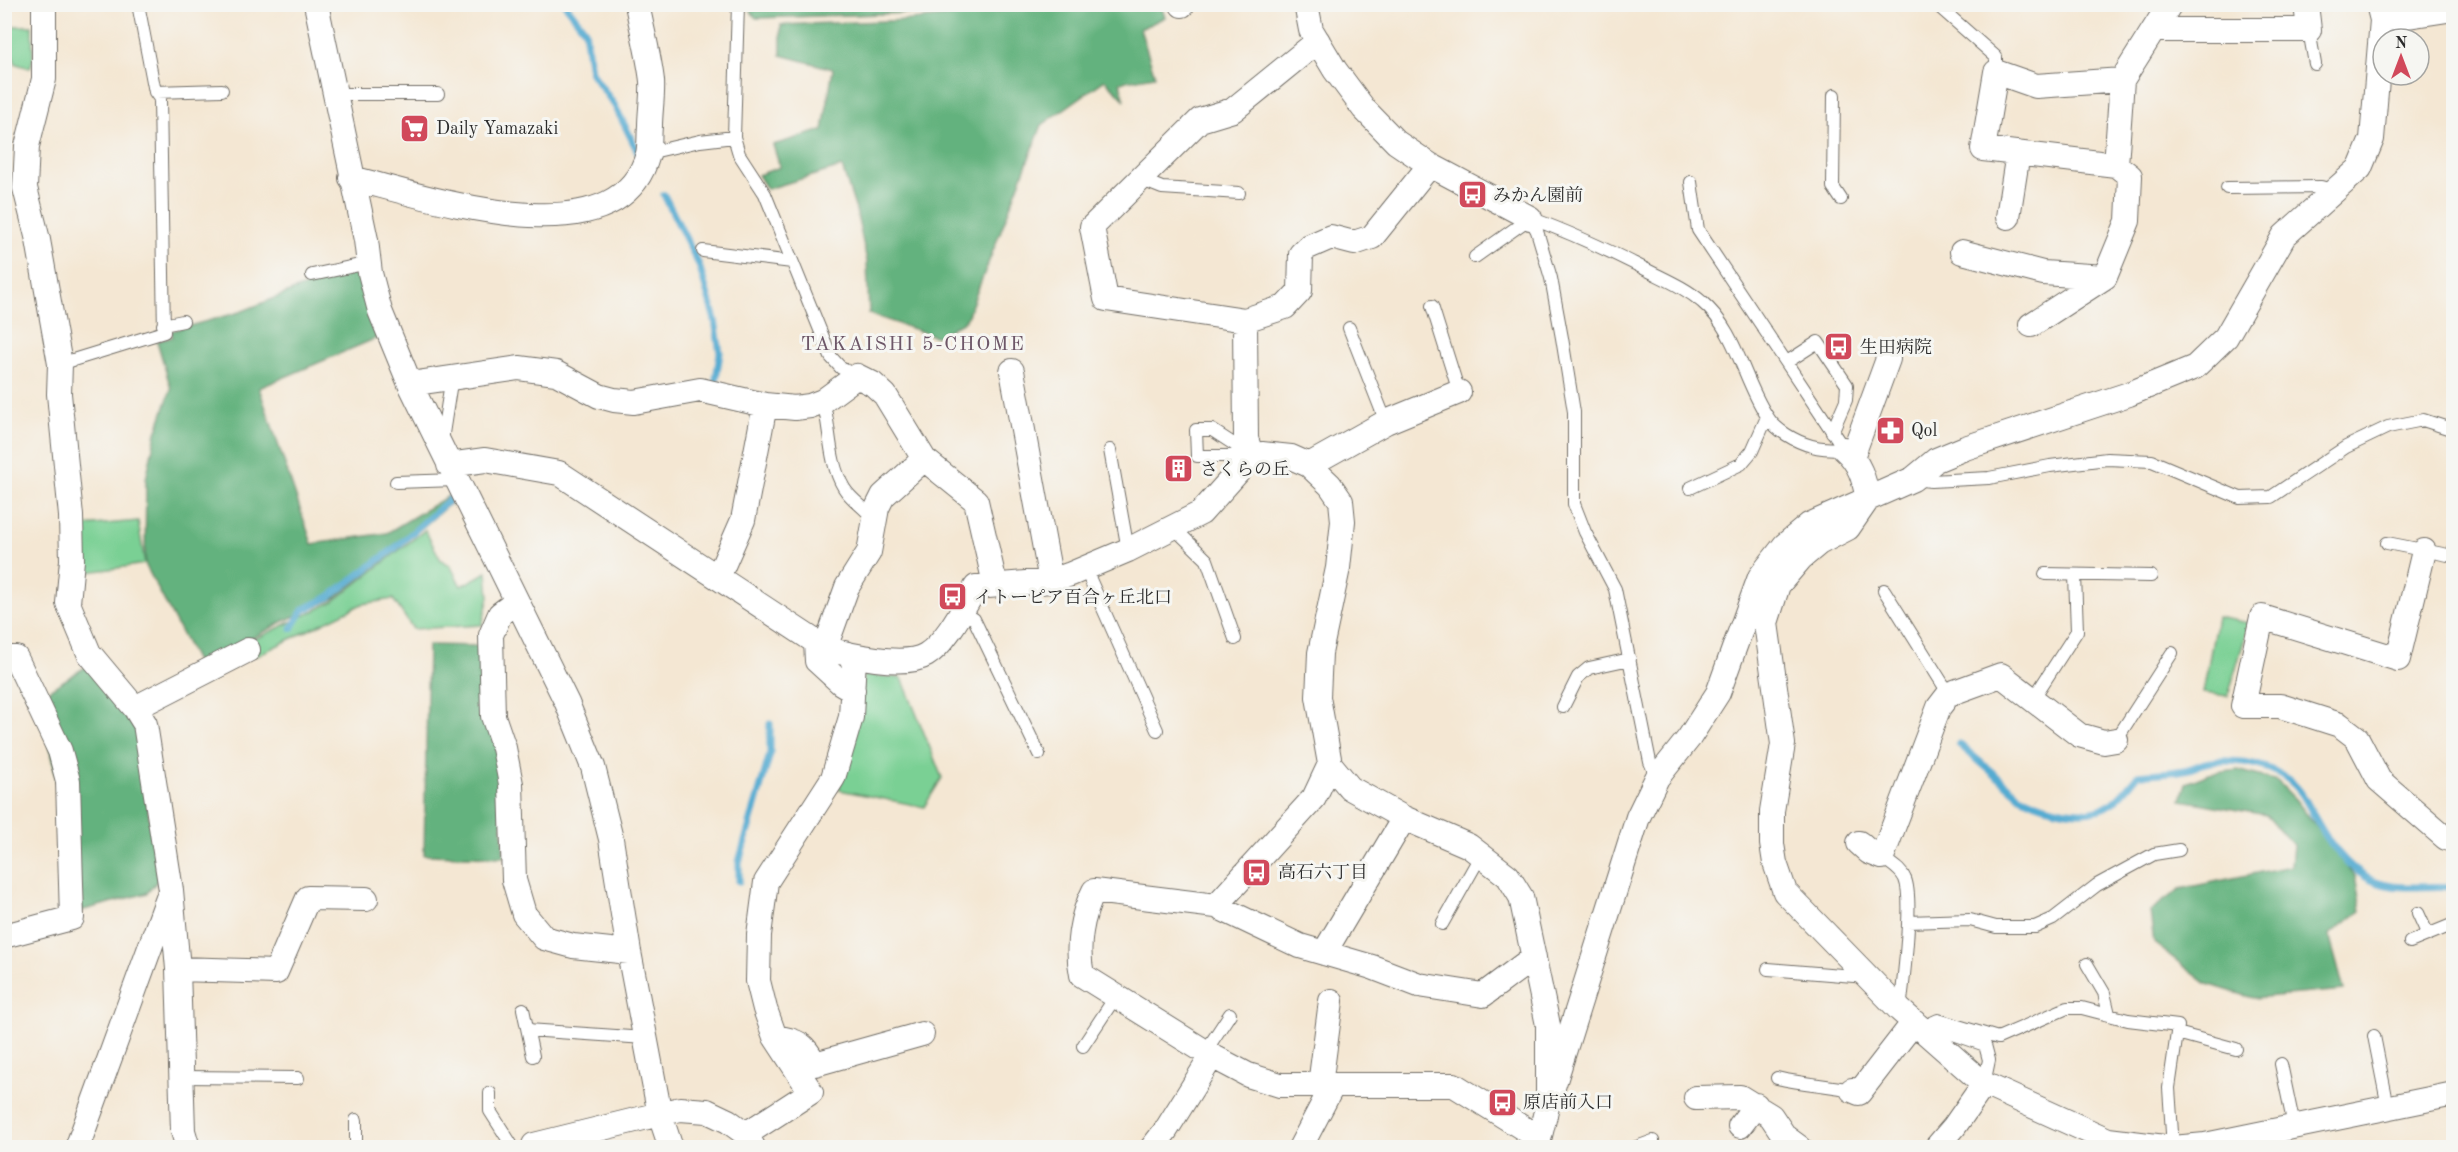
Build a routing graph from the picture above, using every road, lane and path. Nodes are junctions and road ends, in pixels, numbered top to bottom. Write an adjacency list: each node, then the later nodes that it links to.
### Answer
1 (44, 4): 52 (street)
2 (138, 4): 19 (lane)
3 (316, 4): 20 (street)
4 (637, 4): 24 (street)
5 (738, 4): 23 (lane)
6 (1306, 4): 14 (street)
7 (1936, 4): 16 (lane)
8 (2170, 4): 12 (street)
9 (2306, 4): 13 (street)
10 (2454, 9): 11 (street)
11 (2380, 12): 32 (street)
12 (2156, 30): 13 (street); 17 (street)
13 (2309, 30): 15 (lane)
14 (1318, 41): 26 (street); 29 (street)
15 (2314, 64)
16 (1996, 72): 17 (street); 25 (street)
17 (2122, 80): 27 (street)
18 (222, 90): 19 (lane)
19 (155, 92): 47 (lane)
20 (335, 94): 21 (lane); 28 (street)
21 (438, 94)
22 (1834, 95): 34 (lane)
23 (734, 138): 24 (lane); 40 (lane)
24 (648, 153): 28 (street)
25 (2018, 153): 27 (street); 35 (street)
26 (1430, 165): 36 (street); 45 (street)
27 (2116, 165): 43 (street)
28 (351, 178): 41 (street)
29 (1142, 180): 33 (lane); 45 (street)
30 (1691, 182): 51 (lane)
31 (2227, 188): 32 (lane)
32 (2335, 191): 69 (street)
33 (1239, 193)
34 (1841, 199)
35 (2008, 217)
36 (1530, 218): 39 (lane); 60 (lane); 95 (lane)
37 (703, 251): 40 (lane)
38 (1962, 252): 43 (street)
39 (1475, 256)
40 (792, 262): 55 (lane)
41 (369, 263): 42 (lane); 56 (street)
42 (312, 275)
43 (2105, 277): 48 (street)
44 (1432, 306): 57 (lane)
45 (1245, 320): 65 (street)
46 (183, 321): 47 (lane)
47 (163, 325): 52 (lane)
48 (2031, 325)
49 (1349, 328): 61 (lane)
50 (1888, 359): 63 (street)
51 (1786, 362): 63 (lane); 63 (lane)
52 (60, 364): 100 (street)
53 (1011, 371): 84 (street)
54 (452, 376): 56 (street); 59 (street); 67 (lane)
55 (856, 376): 58 (street); 66 (street)
56 (410, 384): 67 (street)
57 (1459, 392): 61 (street)
58 (823, 400): 59 (street); 73 (lane)
59 (765, 405): 83 (street)
60 (1767, 417): 63 (lane); 71 (lane)
61 (1386, 422): 68 (street)
62 (2454, 430): 69 (lane)
63 (1843, 446): 72 (street)
64 (1110, 450): 77 (lane)
65 (1252, 456): 68 (street); 74 (street)
66 (924, 459): 73 (street); 85 (street)
67 (449, 464): 70 (lane); 83 (street); 87 (street)
68 (1309, 465): 104 (street)
69 (1913, 479): 72 (street)
70 (396, 482)
71 (1690, 488)
72 (1868, 499): 105 (street); 128 (street)
73 (874, 520): 90 (street)
74 (1173, 527): 77 (street); 89 (lane)
75 (2387, 543): 78 (lane)
76 (2454, 549): 78 (lane)
77 (1128, 550): 79 (street)
78 (2424, 551): 107 (street)
79 (1085, 568): 84 (street); 101 (lane)
80 (2045, 574): 81 (lane)
81 (2075, 575): 82 (lane); 98 (lane)
82 (2151, 576)
83 (718, 577): 90 (street)
84 (1051, 580): 85 (street)
85 (995, 584): 88 (street)
86 (1884, 590): 97 (lane)
87 (516, 602): 122 (street); 122 (street)
88 (961, 611): 93 (street); 103 (lane)
89 (1235, 639)
90 (820, 645): 93 (street); 96 (street)
91 (248, 650): 100 (street)
92 (2172, 654): 102 (lane)
93 (854, 657): 96 (street)
94 (4, 658): 120 (street)
95 (1630, 659): 99 (lane); 105 (lane)
96 (853, 690): 139 (street)
97 (1949, 694): 98 (street); 111 (street)
98 (2033, 699): 102 (street)
99 (1563, 707)
100 (135, 708): 112 (street)
101 (1157, 730)
102 (2116, 740)
103 (1039, 754)
104 (1330, 764): 106 (street); 114 (street)
105 (1657, 778): 157 (street)
106 (1404, 818): 110 (street); 123 (street)
107 (2454, 840)
108 (1858, 843): 111 (street)
109 (2179, 850): 116 (lane)
110 (1481, 855): 117 (lane); 124 (street)
111 (1882, 857): 116 (lane)
112 (171, 890): 126 (street); 169 (street)
113 (366, 899): 126 (street)
114 (1216, 906): 123 (street); 129 (street)
115 (2418, 913): 119 (lane)
116 (1908, 922): 134 (lane)
117 (1442, 924)
118 (2454, 924): 119 (lane)
119 (2428, 935): 121 (lane)
120 (4, 936)
121 (2410, 942)
122 (629, 952): 140 (street)
123 (1324, 953): 124 (street)
124 (1534, 957): 157 (street)
125 (2087, 964): 133 (lane)
126 (178, 969): 148 (street)
127 (1768, 969): 128 (lane)
128 (1868, 977): 134 (street)
129 (1116, 996): 142 (lane); 144 (street)
130 (1331, 1001): 152 (street)
131 (523, 1009): 135 (lane)
132 (1230, 1014): 144 (lane)
133 (2109, 1014): 136 (lane); 141 (lane)
134 (1914, 1019): 141 (lane); 146 (lane); 151 (street); 153 (street)
135 (528, 1030): 140 (lane); 145 (lane)
136 (2177, 1033): 143 (lane); 178 (lane)
137 (922, 1034): 139 (street)
138 (2374, 1036): 159 (lane)
139 (775, 1037): 164 (street)
140 (645, 1038): 160 (street)
141 (1998, 1038): 146 (lane)
142 (1083, 1046)
143 (2236, 1048)
144 (1209, 1054): 152 (street); 173 (street)
145 (533, 1056)
146 (1989, 1060): 151 (lane)
147 (2282, 1064): 163 (lane)
148 (181, 1077): 149 (lane); 170 (street)
149 (298, 1078)
150 (1776, 1078): 153 (lane)
151 (1984, 1084): 167 (street); 177 (street)
152 (1326, 1085): 166 (street); 174 (street)
153 (1852, 1090)
154 (490, 1093): 168 (lane)
155 (2454, 1094): 159 (street)
156 (1696, 1098): 158 (street)
157 (1548, 1103): 166 (street)
158 (1756, 1106): 162 (street); 176 (street)
159 (2388, 1107): 163 (street)
160 (660, 1115): 164 (street); 168 (street); 172 (street)
161 (356, 1120): 171 (lane)
162 (1740, 1126)
163 (2294, 1126): 178 (street)
164 (750, 1141)
165 (1653, 1141): 175 (lane)
166 (1538, 1143)
167 (2108, 1144): 178 (street)
168 (526, 1146)
169 (77, 1148)
170 (188, 1148)
171 (356, 1148)
172 (671, 1148)
173 (1152, 1148)
174 (1300, 1148)
175 (1634, 1148)
176 (1800, 1148)
177 (1936, 1148)
178 (2173, 1148)

